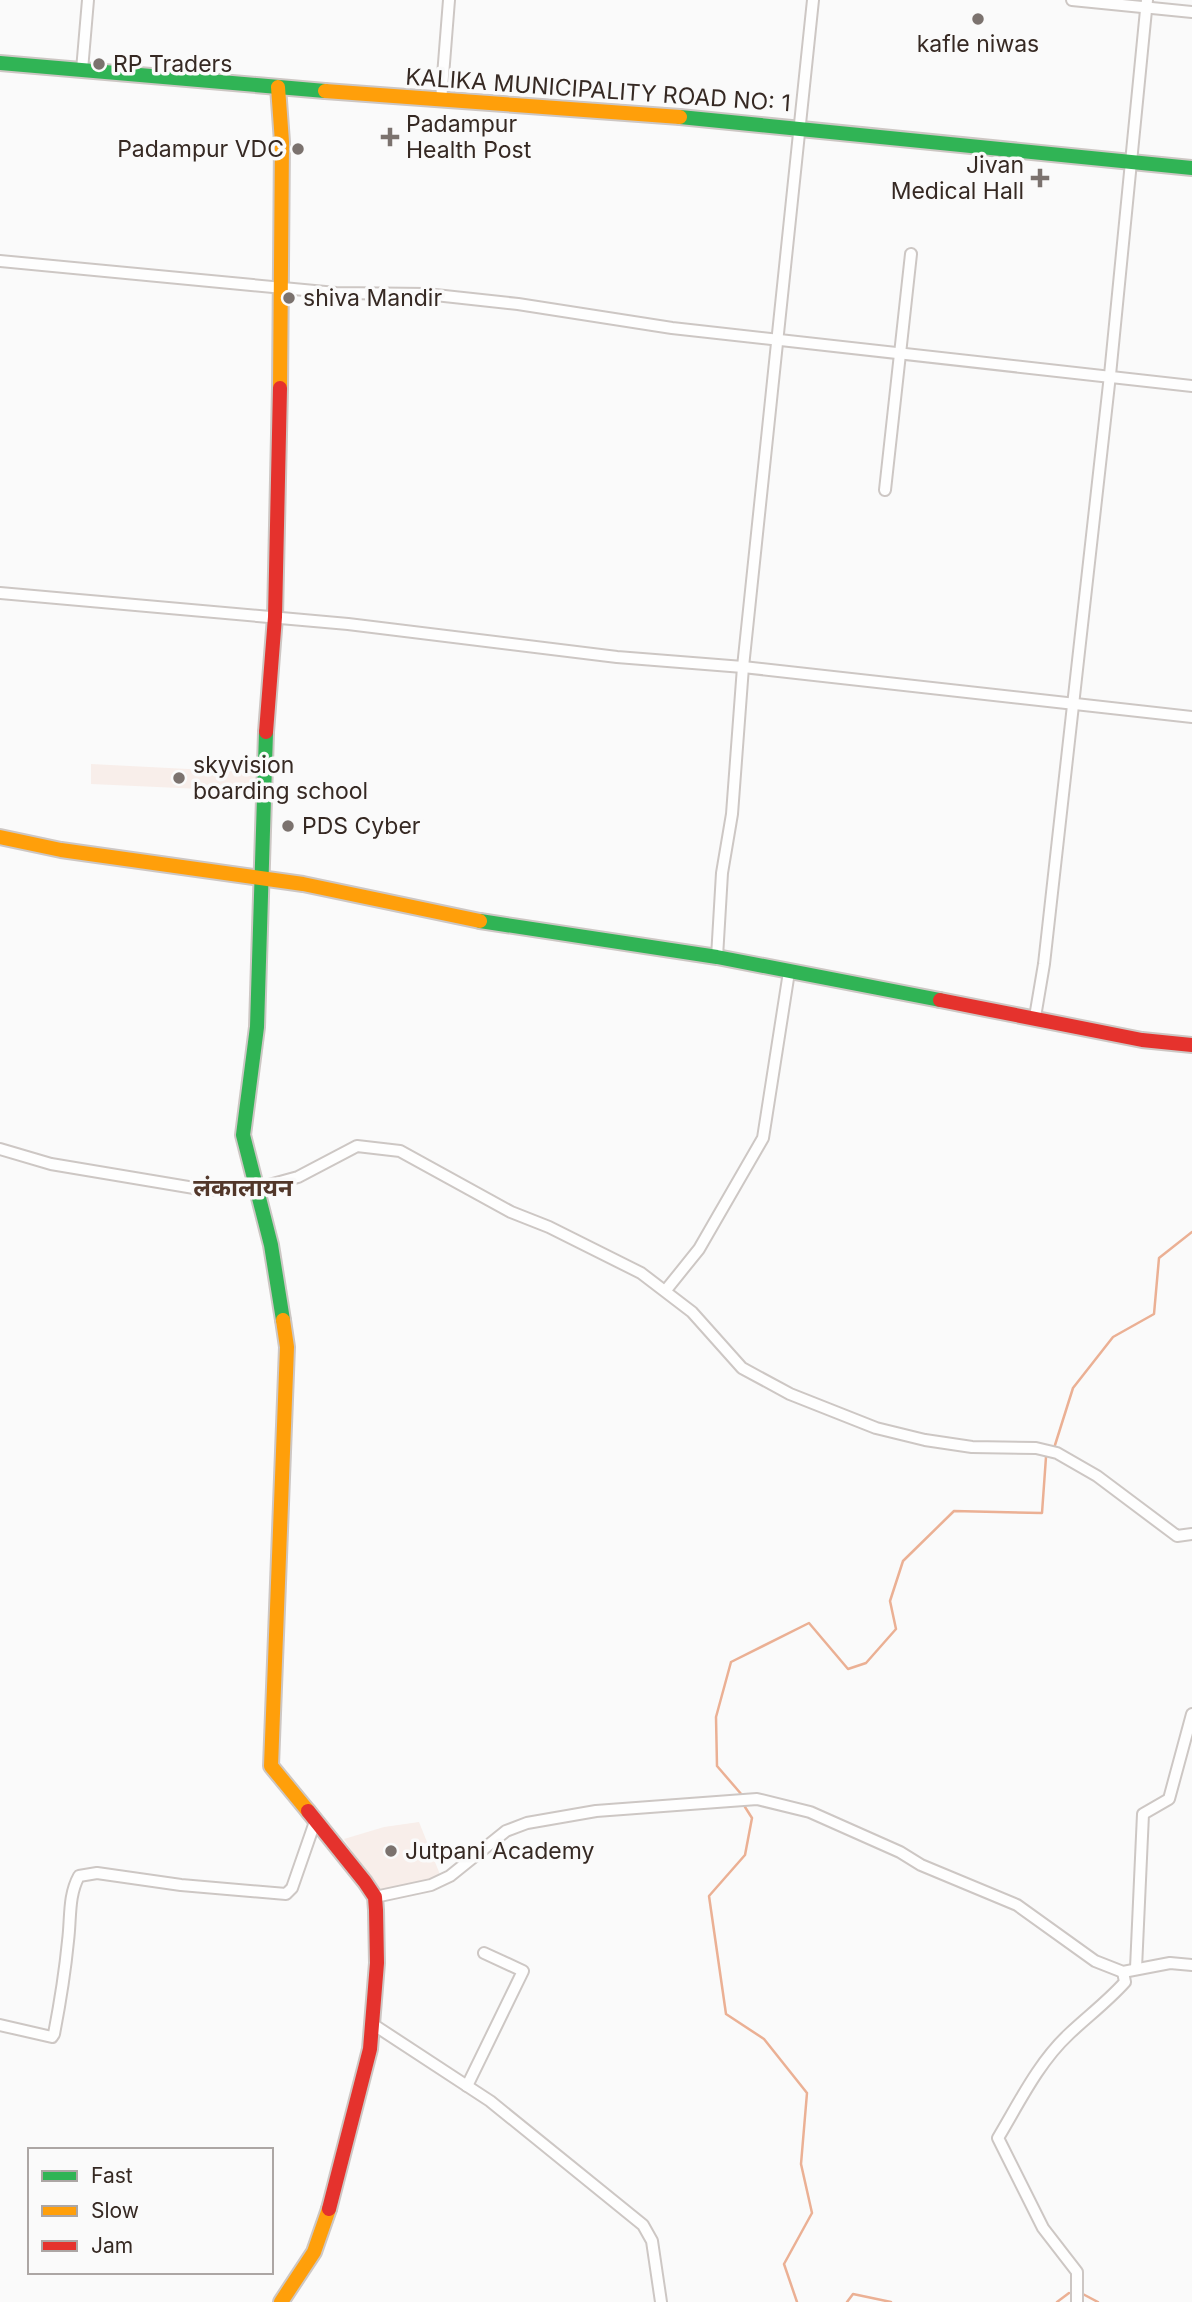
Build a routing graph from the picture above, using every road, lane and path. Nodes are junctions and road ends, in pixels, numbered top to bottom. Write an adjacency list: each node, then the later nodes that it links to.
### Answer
1 (88, 0): 8 (street)
2 (449, 0): 10 (street)
3 (813, 0): 11 (street)
4 (1072, 0): 5 (street)
5 (1147, 4): 6 (street); 12 (street)
6 (1192, 12)
7 (0, 63): 8 (street, KALIKA MUNICIPALITY ROAD NO: 1)
8 (82, 70): 9 (street, KALIKA MUNICIPALITY ROAD NO: 1)
9 (278, 87): 10 (street, KALIKA MUNICIPALITY ROAD NO: 1); 16 (street)
10 (441, 101): 11 (street, KALIKA MUNICIPALITY ROAD NO: 1)
11 (799, 128): 12 (street, KALIKA MUNICIPALITY ROAD NO: 1); 17 (street)
12 (1130, 161): 13 (street, KALIKA MUNICIPALITY ROAD NO: 1); 19 (street)
13 (1192, 168)
14 (911, 254): 18 (street)
15 (0, 261): 16 (street)
16 (282, 288): 17 (street); 23 (street)
17 (779, 338): 18 (street); 24 (street)
18 (901, 352): 19 (street); 21 (street)
19 (1110, 375): 20 (street); 25 (street)
20 (1192, 386)
21 (885, 490)
22 (0, 593): 23 (street)
23 (275, 617): 24 (street); 28 (street)
24 (743, 667): 25 (street); 29 (street)
25 (1074, 702): 26 (street); 31 (street)
26 (1192, 717)
27 (0, 837): 28 (street)
28 (263, 878): 29 (street); 34 (street)
29 (717, 957): 30 (street)
30 (789, 972): 31 (street); 35 (street)
31 (1035, 1017): 32 (street)
32 (1192, 1045)
33 (0, 1149): 34 (street)
34 (258, 1188): 35 (street); 38 (street)
35 (666, 1290): 36 (street)
36 (1192, 1534)
37 (1192, 1714): 42 (street)
38 (316, 1819): 39 (street); 44 (street)
39 (376, 1897): 43 (street); 45 (street)
40 (484, 1953): 46 (street)
41 (1192, 1965): 42 (street)
42 (1136, 1968): 43 (street)
43 (1123, 1972): 49 (street)
44 (0, 2025)
45 (374, 2025): 46 (street); 47 (street)
46 (467, 2086): 48 (street)
47 (281, 2302)
48 (660, 2302)
49 (1077, 2302)

